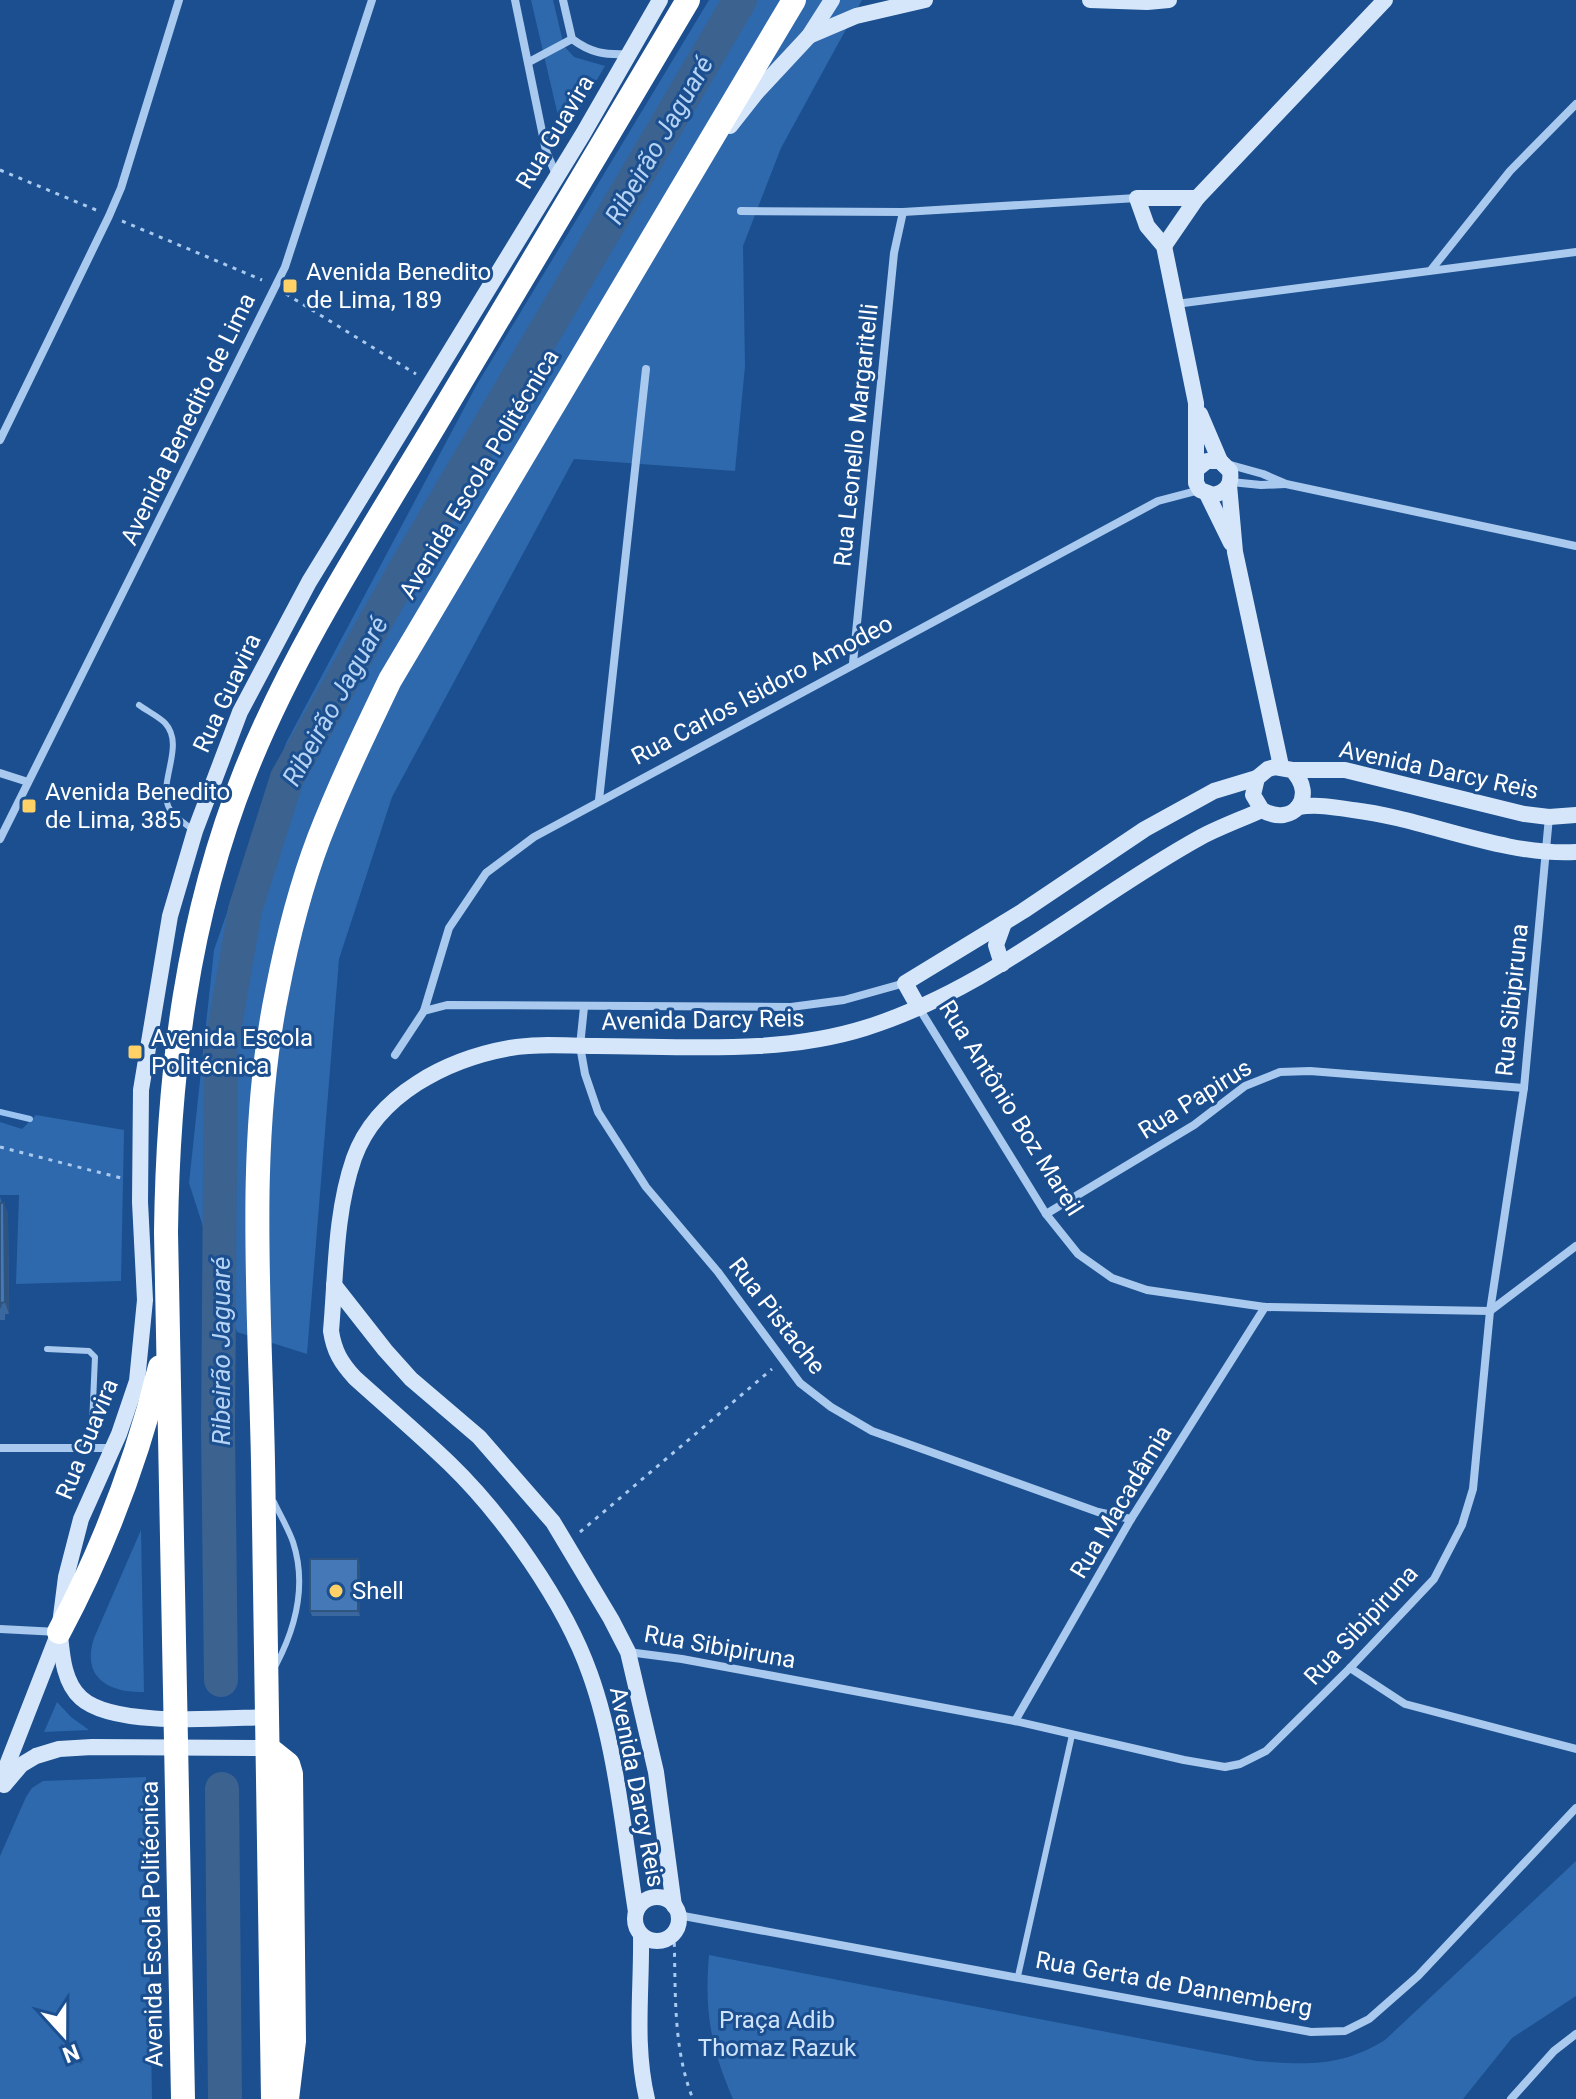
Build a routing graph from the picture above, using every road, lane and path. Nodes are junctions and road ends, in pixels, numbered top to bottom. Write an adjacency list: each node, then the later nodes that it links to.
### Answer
1 (179, 0): 25 (street)
2 (372, 0): 29 (street, Avenida Benedito de Lima)
3 (515, 0): 16 (street)
4 (563, 0): 14 (street)
5 (660, 0): 15 (main road, Rua Guavira)
6 (688, 0): 73 (highway, Avenida Escola Politécnica)
7 (794, 0): 19 (highway, Avenida Escola Politécnica)
8 (832, 0): 13 (main road, Avenida Escola Politécnica)
9 (925, 0): 13 (main road)
10 (1090, 0): 11 (main road)
11 (1169, 0)
12 (1385, 0): 22 (main road)
13 (809, 36): 19 (main road, Avenida Escola Politécnica)
14 (572, 39): 15 (street); 16 (street)
15 (628, 54): 20 (main road, Rua Guavira)
16 (529, 62): 20 (street)
17 (1576, 104): 28 (street)
18 (0, 170): 25 (path)
19 (695, 171): 79 (highway, Avenida Escola Politécnica)
20 (557, 177): 32 (main road, Rua Guavira)
21 (1137, 198): 22 (main road); 24 (street); 26 (main road)
22 (1197, 198): 26 (main road)
23 (741, 211): 24 (street)
24 (903, 212): 42 (street, Rua Leonello Margaritelli)
25 (109, 216): 29 (path); 34 (street)
26 (1164, 246): 30 (main road)
27 (1576, 252): 28 (street)
28 (1431, 270): 30 (street)
29 (275, 288): 32 (path); 47 (street, Avenida Benedito de Lima)
30 (1175, 304): 33 (main road)
31 (646, 369): 48 (street)
32 (429, 382): 53 (main road, Rua Guavira)
33 (1196, 403): 35 (main road); 36 (main road)
34 (0, 440)
35 (1222, 462): 36 (main road); 37 (main road); 38 (street)
36 (1197, 469): 39 (main road)
37 (1230, 484): 38 (street); 39 (main road); 41 (main road)
38 (1286, 484): 40 (street)
39 (1204, 492): 41 (main road); 42 (street, Rua Carlos Isidoro Amodeo)
40 (1576, 546)
41 (1235, 552): 44 (main road)
42 (853, 663): 48 (street, Rua Carlos Isidoro Amodeo)
43 (139, 705): 53 (lane)
44 (1287, 768): 46 (main road); 49 (main road); 52 (main road, Avenida Darcy Reis)
45 (0, 773): 47 (street)
46 (1257, 778): 50 (main road); 57 (main road, Avenida Darcy Reis)
47 (28, 782): 54 (street, Avenida Benedito de Lima)
48 (599, 800): 62 (street, Rua Carlos Isidoro Amodeo)
49 (1298, 807): 50 (main road); 56 (main road)
50 (1262, 810): 58 (main road, Avenida Darcy Reis)
51 (1576, 815): 52 (main road, Avenida Darcy Reis)
52 (1549, 817): 56 (street, Rua Sibipiruna)
53 (195, 831): 67 (main road, Rua Guavira)
54 (0, 839)
55 (1576, 852): 56 (main road)
56 (1547, 854): 65 (street, Rua Sibipiruna)
57 (1004, 923): 58 (main road); 59 (main road, Avenida Darcy Reis)
58 (1002, 964): 61 (main road, Avenida Darcy Reis)
59 (905, 983): 60 (street, Avenida Darcy Reis); 61 (main road, Rua Antônio Boz Mareil)
60 (584, 1007): 62 (street, Avenida Darcy Reis); 63 (street, Rua Pistache)
61 (919, 1008): 63 (main road, Avenida Darcy Reis); 68 (street, Rua Antônio Boz Mareil)
62 (424, 1011): 64 (street)
63 (580, 1046): 70 (main road, Avenida Darcy Reis); 75 (street, Rua Pistache)
64 (395, 1055)
65 (1524, 1088): 68 (street, Rua Papirus); 72 (street, Rua Sibipiruna)
66 (0, 1147): 67 (path)
67 (141, 1183): 78 (main road, Rua Guavira)
68 (1046, 1214): 71 (street, Rua Antônio Boz Mareil)
69 (1576, 1246): 72 (street)
70 (334, 1285): 81 (main road, Avenida Darcy Reis); 98 (main road, Avenida Darcy Reis)
71 (1265, 1307): 72 (street, Rua Antônio Boz Mareil); 80 (street, Rua Macadâmia)
72 (1490, 1311): 85 (street, Rua Sibipiruna)
73 (168, 1333): 83 (highway); 88 (highway, Avenida Escola Politécnica)
74 (47, 1349): 77 (lane)
75 (784, 1359): 80 (street, Rua Pistache); 81 (path)
76 (0, 1448): 77 (street)
77 (91, 1448): 78 (street)
78 (113, 1448): 83 (main road, Rua Guavira)
79 (263, 1480): 86 (highway, Avenida Escola Politécnica); 86 (lane)
80 (1131, 1519): 89 (street, Rua Macadâmia)
81 (566, 1543): 84 (main road, Avenida Darcy Reis)
82 (0, 1629): 83 (street)
83 (59, 1632): 88 (main road); 94 (main road)
84 (628, 1652): 89 (street, Rua Sibipiruna); 97 (main road, Avenida Darcy Reis)
85 (1350, 1668): 90 (street, Rua Sibipiruna); 93 (street)
86 (267, 1683): 87 (highway, Avenida Escola Politécnica)
87 (268, 1717): 88 (main road); 92 (highway, Avenida Escola Politécnica)
88 (176, 1718): 91 (highway, Avenida Escola Politécnica)
89 (1015, 1721): 90 (street, Rua Sibipiruna)
90 (1072, 1735): 101 (lane)
91 (177, 1748): 92 (main road, Avenida Escola Politécnica); 95 (main road); 103 (highway, Avenida Escola Politécnica)
92 (268, 1748): 104 (highway, Avenida Escola Politécnica); 105 (highway)
93 (1576, 1749)
94 (0, 1783)
95 (0, 1790)
96 (1576, 1808): 101 (street, Rua Gerta de Dannemberg)
97 (676, 1910): 98 (main road); 99 (main road); 101 (street, Rua Gerta de Dannemberg)
98 (636, 1912): 100 (main road)
99 (674, 1933): 100 (main road); 107 (path)
100 (641, 1935): 106 (main road)
101 (1018, 1976)
102 (1576, 2034): 108 (street)
103 (183, 2099)
104 (273, 2099)
105 (287, 2099)
106 (647, 2099)
107 (693, 2099)
108 (1511, 2099)

